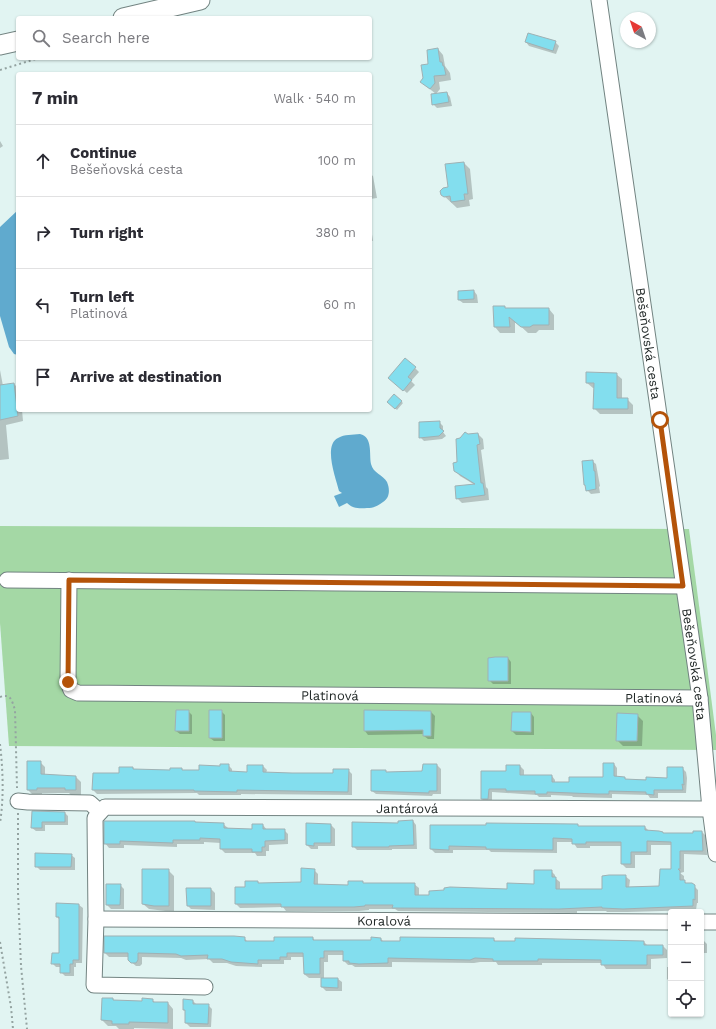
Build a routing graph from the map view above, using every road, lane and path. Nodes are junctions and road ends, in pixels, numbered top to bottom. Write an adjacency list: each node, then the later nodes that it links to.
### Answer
1 (200, 0): 3 (main road)
2 (599, 0): 10 (street, Bešeňovská cesta)
3 (132, 16)
4 (16, 41): 5 (main road)
5 (0, 45)
6 (32, 60): 7 (path)
7 (0, 70)
8 (8, 580): 9 (street)
9 (69, 580): 10 (street); 12 (street, Platinová)
10 (683, 586): 12 (street, Bešeňovská cesta)
11 (0, 697): 14 (path)
12 (700, 698): 15 (street, Bešeňovská cesta)
13 (0, 744): 17 (path)
14 (18, 801): 16 (street); 26 (path)
15 (710, 809): 16 (street, Jantárová); 18 (street, Bešeňovská cesta)
16 (103, 810): 19 (street)
17 (0, 823)
18 (716, 854)
19 (96, 919): 20 (street, Koralová); 24 (street)
20 (668, 922)
21 (704, 922): 22 (street)
22 (716, 922)
23 (0, 942): 25 (path)
24 (205, 987)
25 (13, 1029)
26 (27, 1029)

